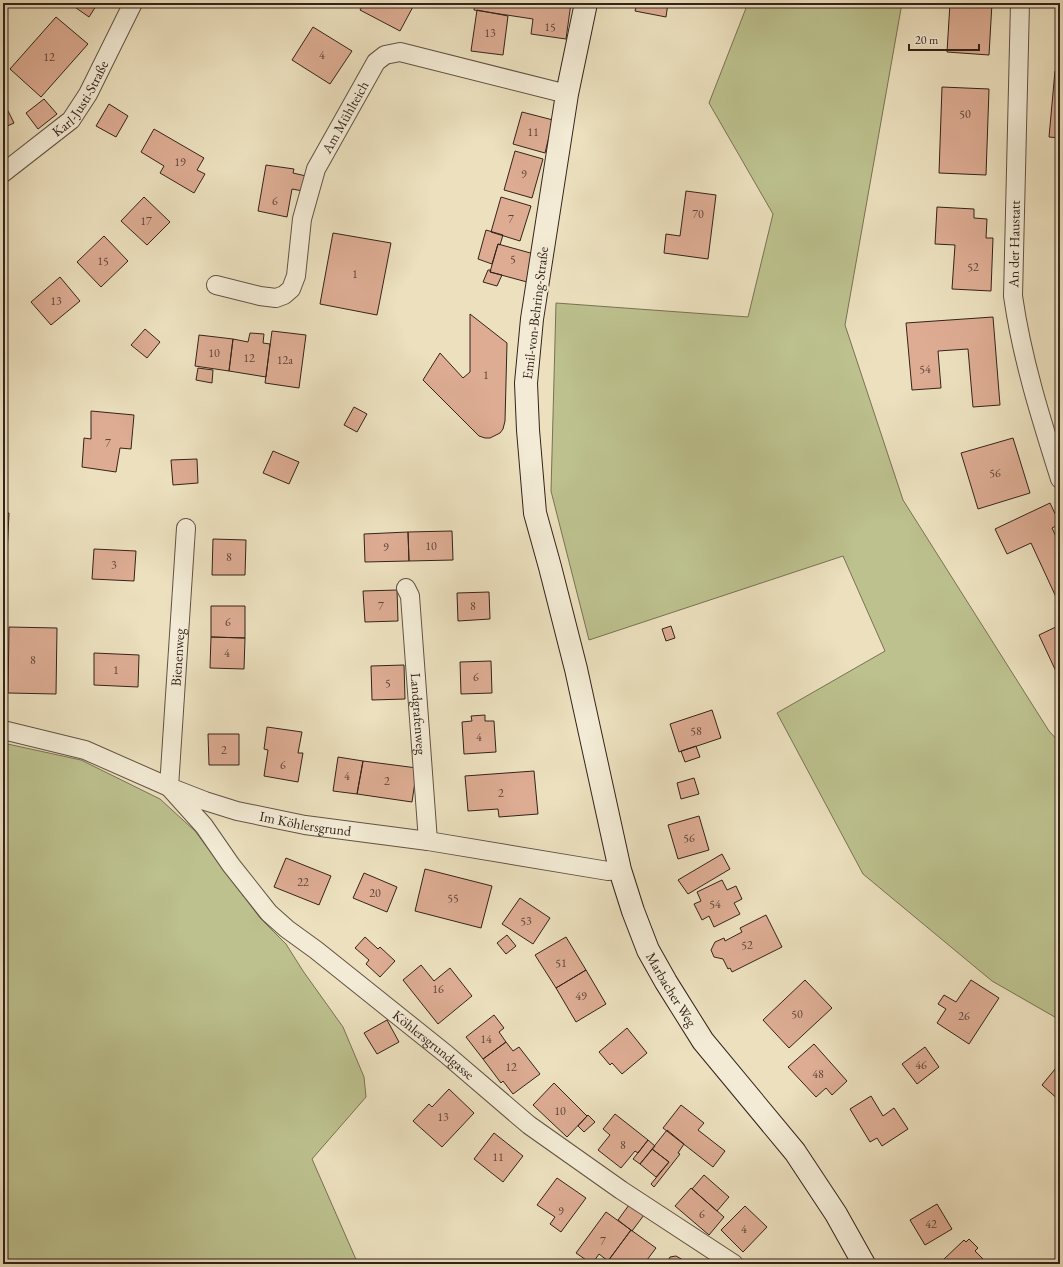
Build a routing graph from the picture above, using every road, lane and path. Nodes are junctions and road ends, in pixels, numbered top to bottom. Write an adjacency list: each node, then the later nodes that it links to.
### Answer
1 (133, 3): 5 (street, Karl-Justi-Straße)
2 (586, 3): 4 (main road, Emil-von-Behring-Straße)
3 (1020, 3): 7 (street, An der Haustatt)
4 (567, 94): 6 (street, Am Mühlteich); 10 (main road, Emil-von-Behring-Straße)
5 (3, 173)
6 (216, 285)
7 (1060, 479)
8 (186, 528): 12 (street, Bienenweg)
9 (406, 588): 13 (street, Landgrafenweg)
10 (576, 669): 14 (main road, Marbacher Weg)
11 (3, 730): 12 (street, Im Köhlersgrund)
12 (169, 787): 13 (street, Im Köhlersgrund); 15 (street, Köhlersgrundgasse)
13 (428, 841): 14 (street, Im Köhlersgrund)
14 (620, 870): 16 (main road, Marbacher Weg)
15 (734, 1264)
16 (864, 1264)

